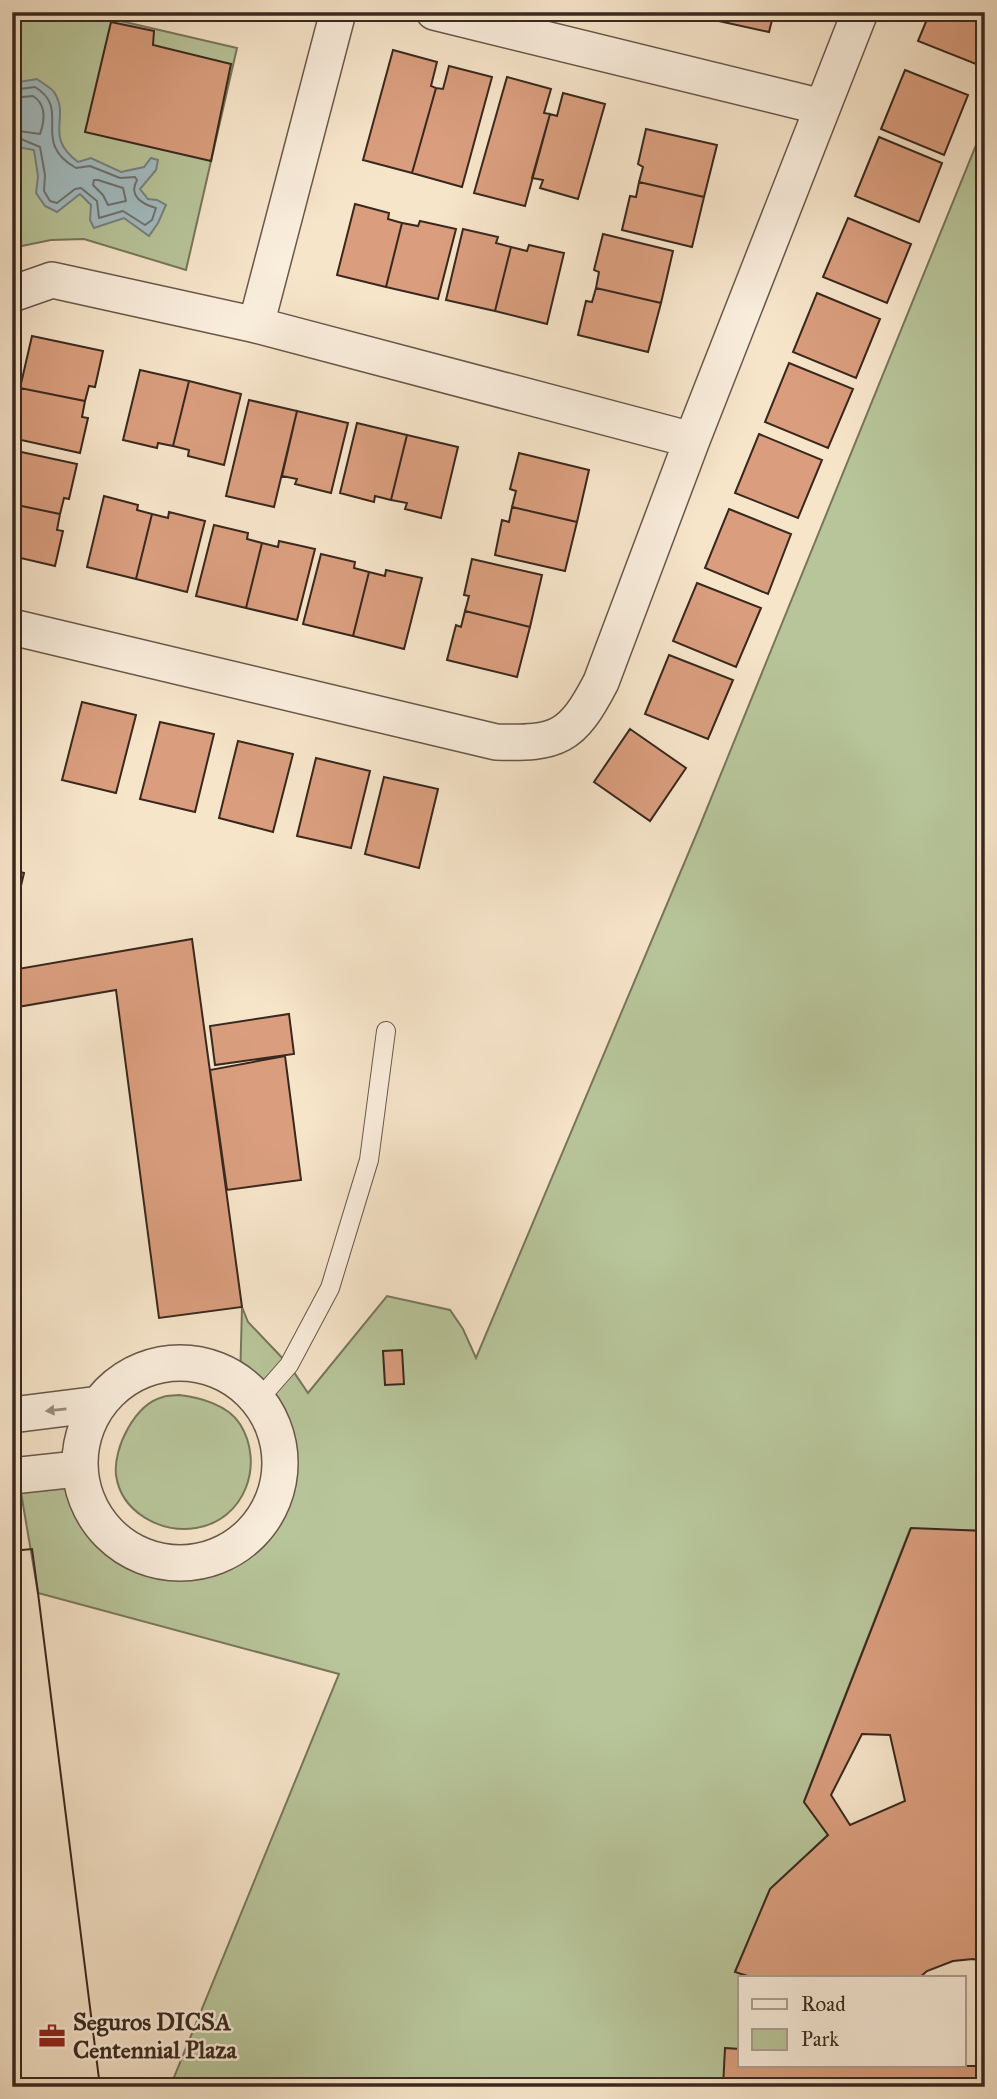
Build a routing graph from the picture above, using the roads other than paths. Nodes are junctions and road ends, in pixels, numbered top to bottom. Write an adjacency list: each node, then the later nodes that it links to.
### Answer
1 (338, 12): 6 (street)
2 (434, 12): 4 (street)
3 (860, 12): 4 (street)
4 (822, 107): 7 (street)
5 (12, 294): 6 (street)
6 (256, 325): 7 (street)
7 (692, 440): 8 (street)
8 (12, 627)
9 (386, 1031): 10 (lane)
10 (260, 1398): 11 (street); 13 (street)
11 (99, 1404): 12 (street, one-way to 12); 13 (street)
12 (12, 1415)
13 (77, 1469): 14 (street)
14 (12, 1476)

